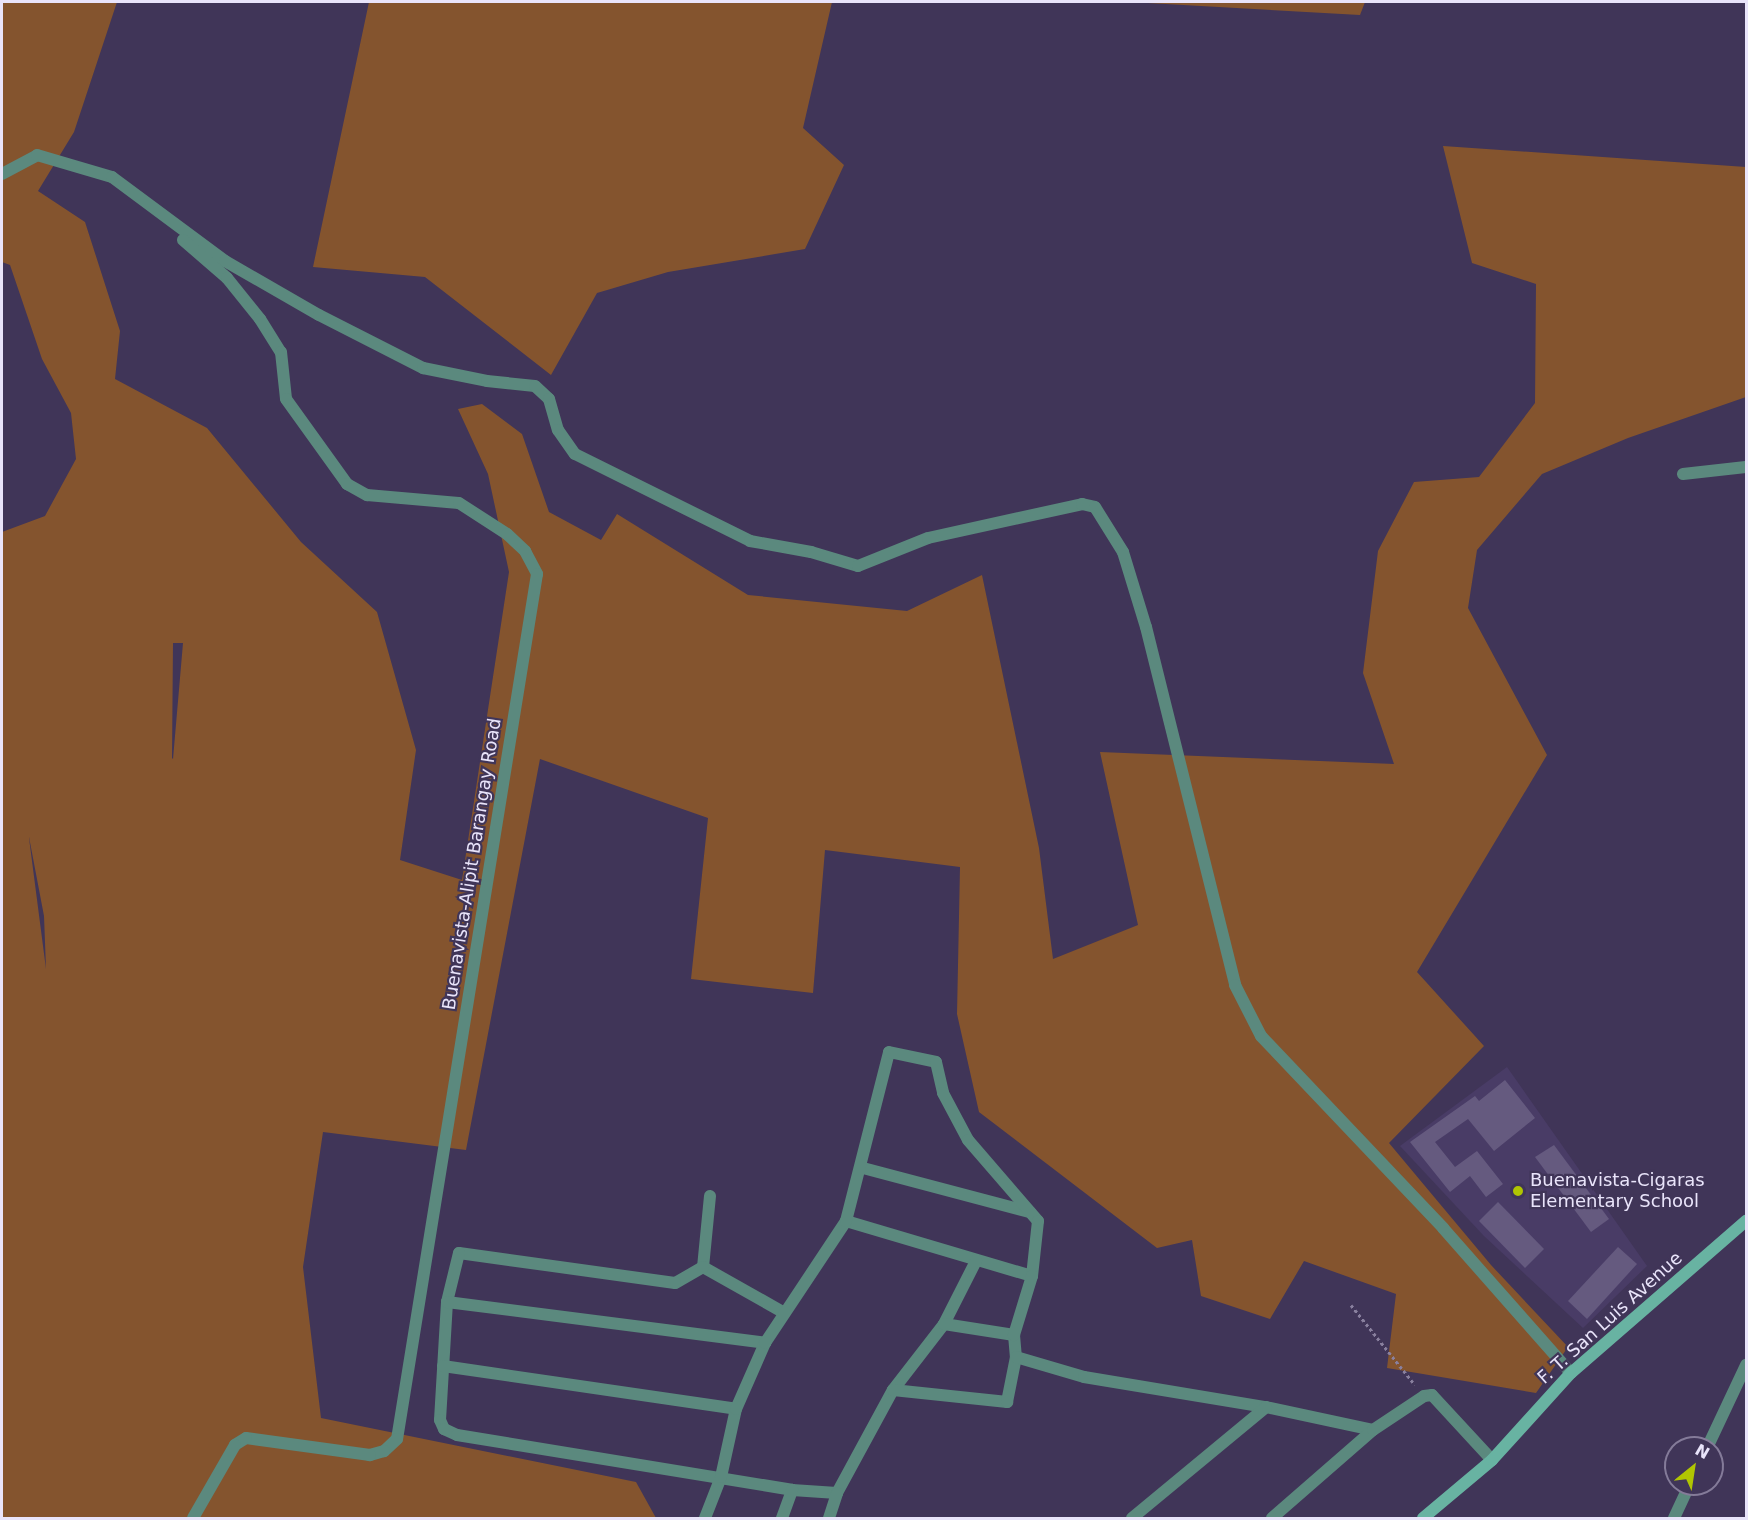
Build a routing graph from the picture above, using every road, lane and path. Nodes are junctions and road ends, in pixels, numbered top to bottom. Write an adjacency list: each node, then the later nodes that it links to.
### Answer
1 (6, 171): 2 (street)
2 (177, 230): 22 (street); 34 (street, Buenavista-Alipit Barangay Road)
3 (1746, 467): 4 (street)
4 (1683, 474)
5 (863, 1168): 7 (street); 7 (street); 8 (street)
6 (710, 1196): 11 (street)
7 (1030, 1213): 12 (street)
8 (846, 1221): 10 (street); 15 (street)
9 (1746, 1221): 22 (main road, F. T. San Luis Avenue)
10 (976, 1261): 12 (street); 16 (street)
11 (702, 1267): 13 (street); 15 (street)
12 (1032, 1276): 17 (street)
13 (447, 1302): 18 (street); 21 (street)
14 (1351, 1305): 24 (path)
15 (783, 1312): 18 (street)
16 (944, 1324): 17 (street); 23 (street)
17 (1014, 1335): 19 (street)
18 (765, 1343): 26 (street)
19 (1016, 1357): 23 (street); 25 (street)
20 (1746, 1365): 28 (street)
21 (443, 1366): 26 (street); 30 (street)
22 (1571, 1373): 29 (main road, F. T. San Luis Avenue)
23 (893, 1390): 32 (street)
24 (1424, 1396): 27 (street); 29 (street)
25 (1266, 1407): 27 (street); 38 (street)
26 (736, 1409): 30 (street)
27 (1373, 1430): 39 (street)
28 (1713, 1436)
29 (1492, 1460): 40 (main road, F. T. San Luis Avenue)
30 (720, 1477): 31 (street); 35 (street)
31 (792, 1490): 32 (street); 36 (street)
32 (837, 1493): 37 (street)
33 (1684, 1496): 41 (street)
34 (193, 1518)
35 (705, 1518)
36 (782, 1518)
37 (829, 1518)
38 (1132, 1518)
39 (1272, 1518)
40 (1423, 1518)
41 (1674, 1518)

